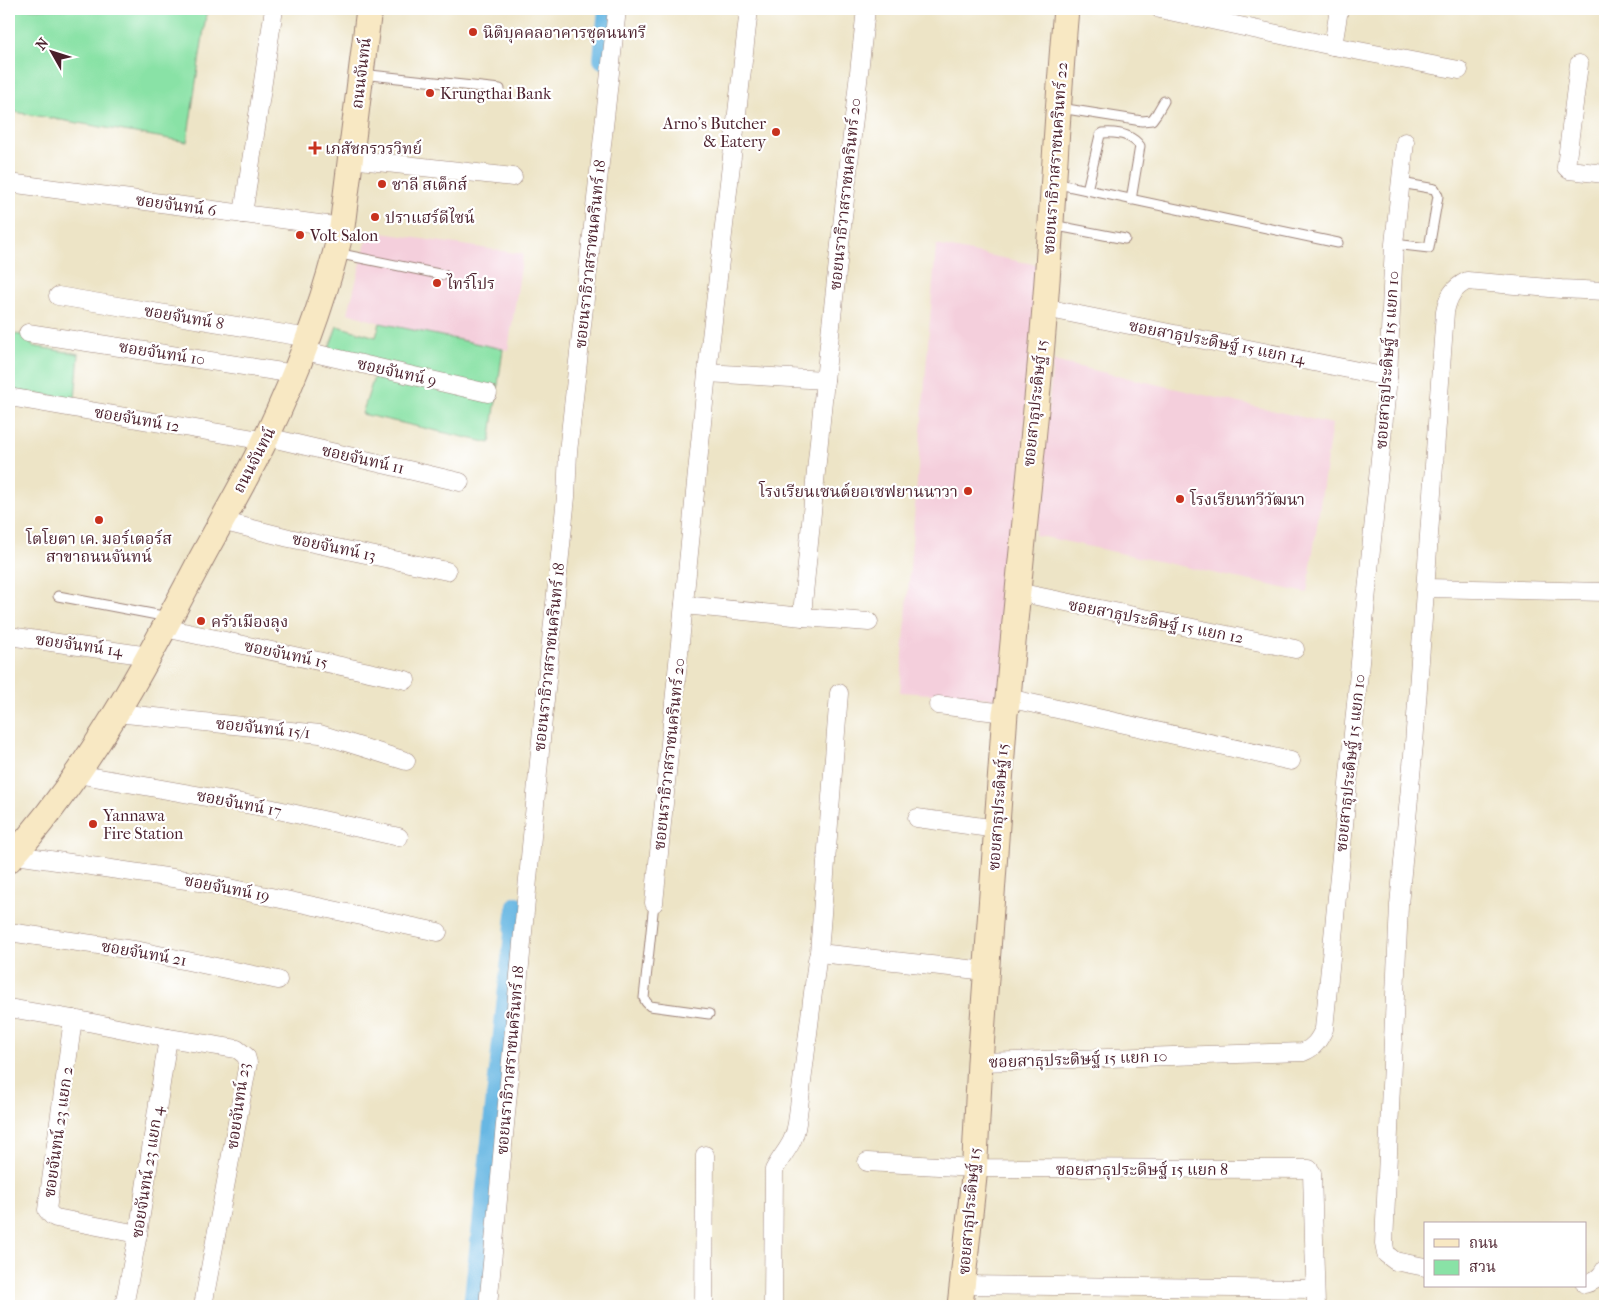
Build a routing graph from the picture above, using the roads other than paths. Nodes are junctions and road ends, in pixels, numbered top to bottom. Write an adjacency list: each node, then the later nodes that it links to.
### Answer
1 (274, 9): 25 (street)
2 (369, 9): 12 (street, ถนนจันทน์)
3 (617, 9): 93 (street, ซอยนราธิวาสราชนครินทร์ 18)
4 (749, 9): 38 (street, ซอยนราธิวาสราชนครินทร์ 20)
5 (866, 9): 41 (street, ซอยนราธิวาสราชนครินทร์ 20)
6 (1066, 9): 15 (street, ซอยนราธิวาสราชนครินทร์ 22)
7 (1160, 9): 9 (street)
8 (1339, 9): 9 (street)
9 (1333, 46): 11 (street)
10 (1579, 64): 18 (street)
11 (1459, 70)
12 (361, 74): 13 (lane); 17 (street, ถนนจันทน์)
13 (500, 89)
14 (1164, 101): 15 (lane)
15 (1057, 108): 21 (street, ซอยนราธิวาสราชนครินทร์ 22)
16 (1405, 142): 22 (street, ซอยสาธุประดิษฐ์ 15 แยก 10)
17 (351, 159): 19 (street); 27 (street, ถนนจันทน์)
18 (1605, 174)
19 (512, 177)
20 (9, 183): 25 (street, ซอยจันทน์ 6)
21 (1054, 183): 23 (lane); 26 (street, ซอยนราธิวาสราชนครินทร์ 22)
22 (1401, 183): 30 (street, ซอยสาธุประดิษฐ์ 15 แยก 10); 30 (lane)
23 (1087, 190): 24 (lane); 24 (lane)
24 (1131, 200): 29 (lane)
25 (244, 214): 27 (street, ซอยจันทน์ 6)
26 (1050, 225): 28 (lane); 35 (street, ซอยนราธิวาสราชนครินทร์ 22)
27 (342, 227): 31 (street, ถนนจันทน์)
28 (1125, 239)
29 (1338, 244)
30 (1394, 244): 40 (street, ซอยสาธุประดิษฐ์ 15 แยก 10)
31 (336, 253): 32 (lane); 37 (street, ถนนจันทน์)
32 (444, 275)
33 (1605, 291): 48 (street)
34 (58, 296): 37 (street, ซอยจันทน์ 8)
35 (1045, 308): 40 (street, ซอยสาธุประดิษฐ์ 15 แยก 14); 49 (street, ซอยสาธุประดิษฐ์ 15)
36 (28, 333): 39 (street, ซอยจันทน์ 10)
37 (307, 345): 39 (street, ถนนจันทน์); 42 (street, ซอยจันทน์ 9)
38 (707, 372): 41 (street); 52 (street, ซอยนราธิวาสราชนครินทร์ 20)
39 (295, 374): 44 (street, ถนนจันทน์)
40 (1388, 377): 81 (street, ซอยสาธุประดิษฐ์ 15 แยก 10)
41 (825, 380): 53 (street, ซอยนราธิวาสราชนครินทร์ 20)
42 (488, 394)
43 (9, 398): 44 (street, ซอยจันทน์ 12)
44 (266, 439): 45 (street, ซอยจันทน์ 11); 46 (street, ถนนจันทน์)
45 (460, 482)
46 (222, 520): 47 (street, ซอยจันทน์ 13); 55 (street, ถนนจันทน์)
47 (447, 571)
48 (1426, 588): 50 (street); 86 (street)
49 (1017, 592): 57 (street, ซอยสาธุประดิษฐ์ 15 แยก 12); 62 (street, ซอยสาธุประดิษฐ์ 15)
50 (1605, 592)
51 (58, 596): 55 (lane)
52 (684, 605): 53 (street); 71 (street, ซอยนราธิวาสราชนครินทร์ 20)
53 (803, 617): 54 (street)
54 (869, 622)
55 (168, 623): 58 (street, ถนนจันทน์); 59 (street, ซอยจันทน์ 15)
56 (9, 636): 58 (street, ซอยจันทน์ 14)
57 (1295, 649)
58 (149, 656): 63 (street, ถนนจันทน์)
59 (406, 680)
60 (839, 693): 74 (street)
61 (938, 706): 62 (street)
62 (1007, 706): 65 (street); 68 (street, ซอยสาธุประดิษฐ์ 15)
63 (116, 713): 64 (street, ซอยจันทน์ 15/1); 66 (street, ถนนจันทน์)
64 (406, 761)
65 (1291, 761)
66 (77, 774): 69 (street, ซอยจันทน์ 17); 70 (street, ถนนจันทน์)
67 (917, 818): 68 (street)
68 (997, 829): 75 (street, ซอยสาธุประดิษฐ์ 15)
69 (400, 837)
70 (10, 856): 73 (street, ซอยจันทน์ 19)
71 (654, 903): 78 (lane)
72 (9, 932): 76 (street, ซอยจันทน์ 21)
73 (438, 932)
74 (819, 953): 75 (street); 95 (street)
75 (986, 971): 81 (street, ซอยสาธุประดิษฐ์ 15)
76 (278, 980)
77 (9, 1008): 79 (street, ซอยจันทน์ 23)
78 (709, 1014)
79 (73, 1018): 80 (street, ซอยจันทน์ 23); 85 (street, ซอยจันทน์ 23 แยก 2)
80 (168, 1038): 85 (street, ซอยจันทน์ 23 แยก 4); 92 (street, ซอยจันทน์ 23)
81 (980, 1062): 84 (street, ซอยสาธุประดิษฐ์ 15)
82 (705, 1155): 94 (street)
83 (867, 1162): 84 (street, ซอยสาธุประดิษฐ์ 15 แยก 8)
84 (974, 1168): 89 (street, ซอยสาธุประดิษฐ์ 15); 90 (street, ซอยสาธุประดิษฐ์ 15 แยก 8)
85 (138, 1234): 91 (street, ซอยจันทน์ 23 แยก 4)
86 (1424, 1267)
87 (1605, 1270): 88 (street)
88 (1586, 1284)
89 (961, 1296): 90 (street)
90 (1316, 1298)
91 (124, 1306)
92 (204, 1306)
93 (488, 1306)
94 (704, 1306)
95 (773, 1306)

